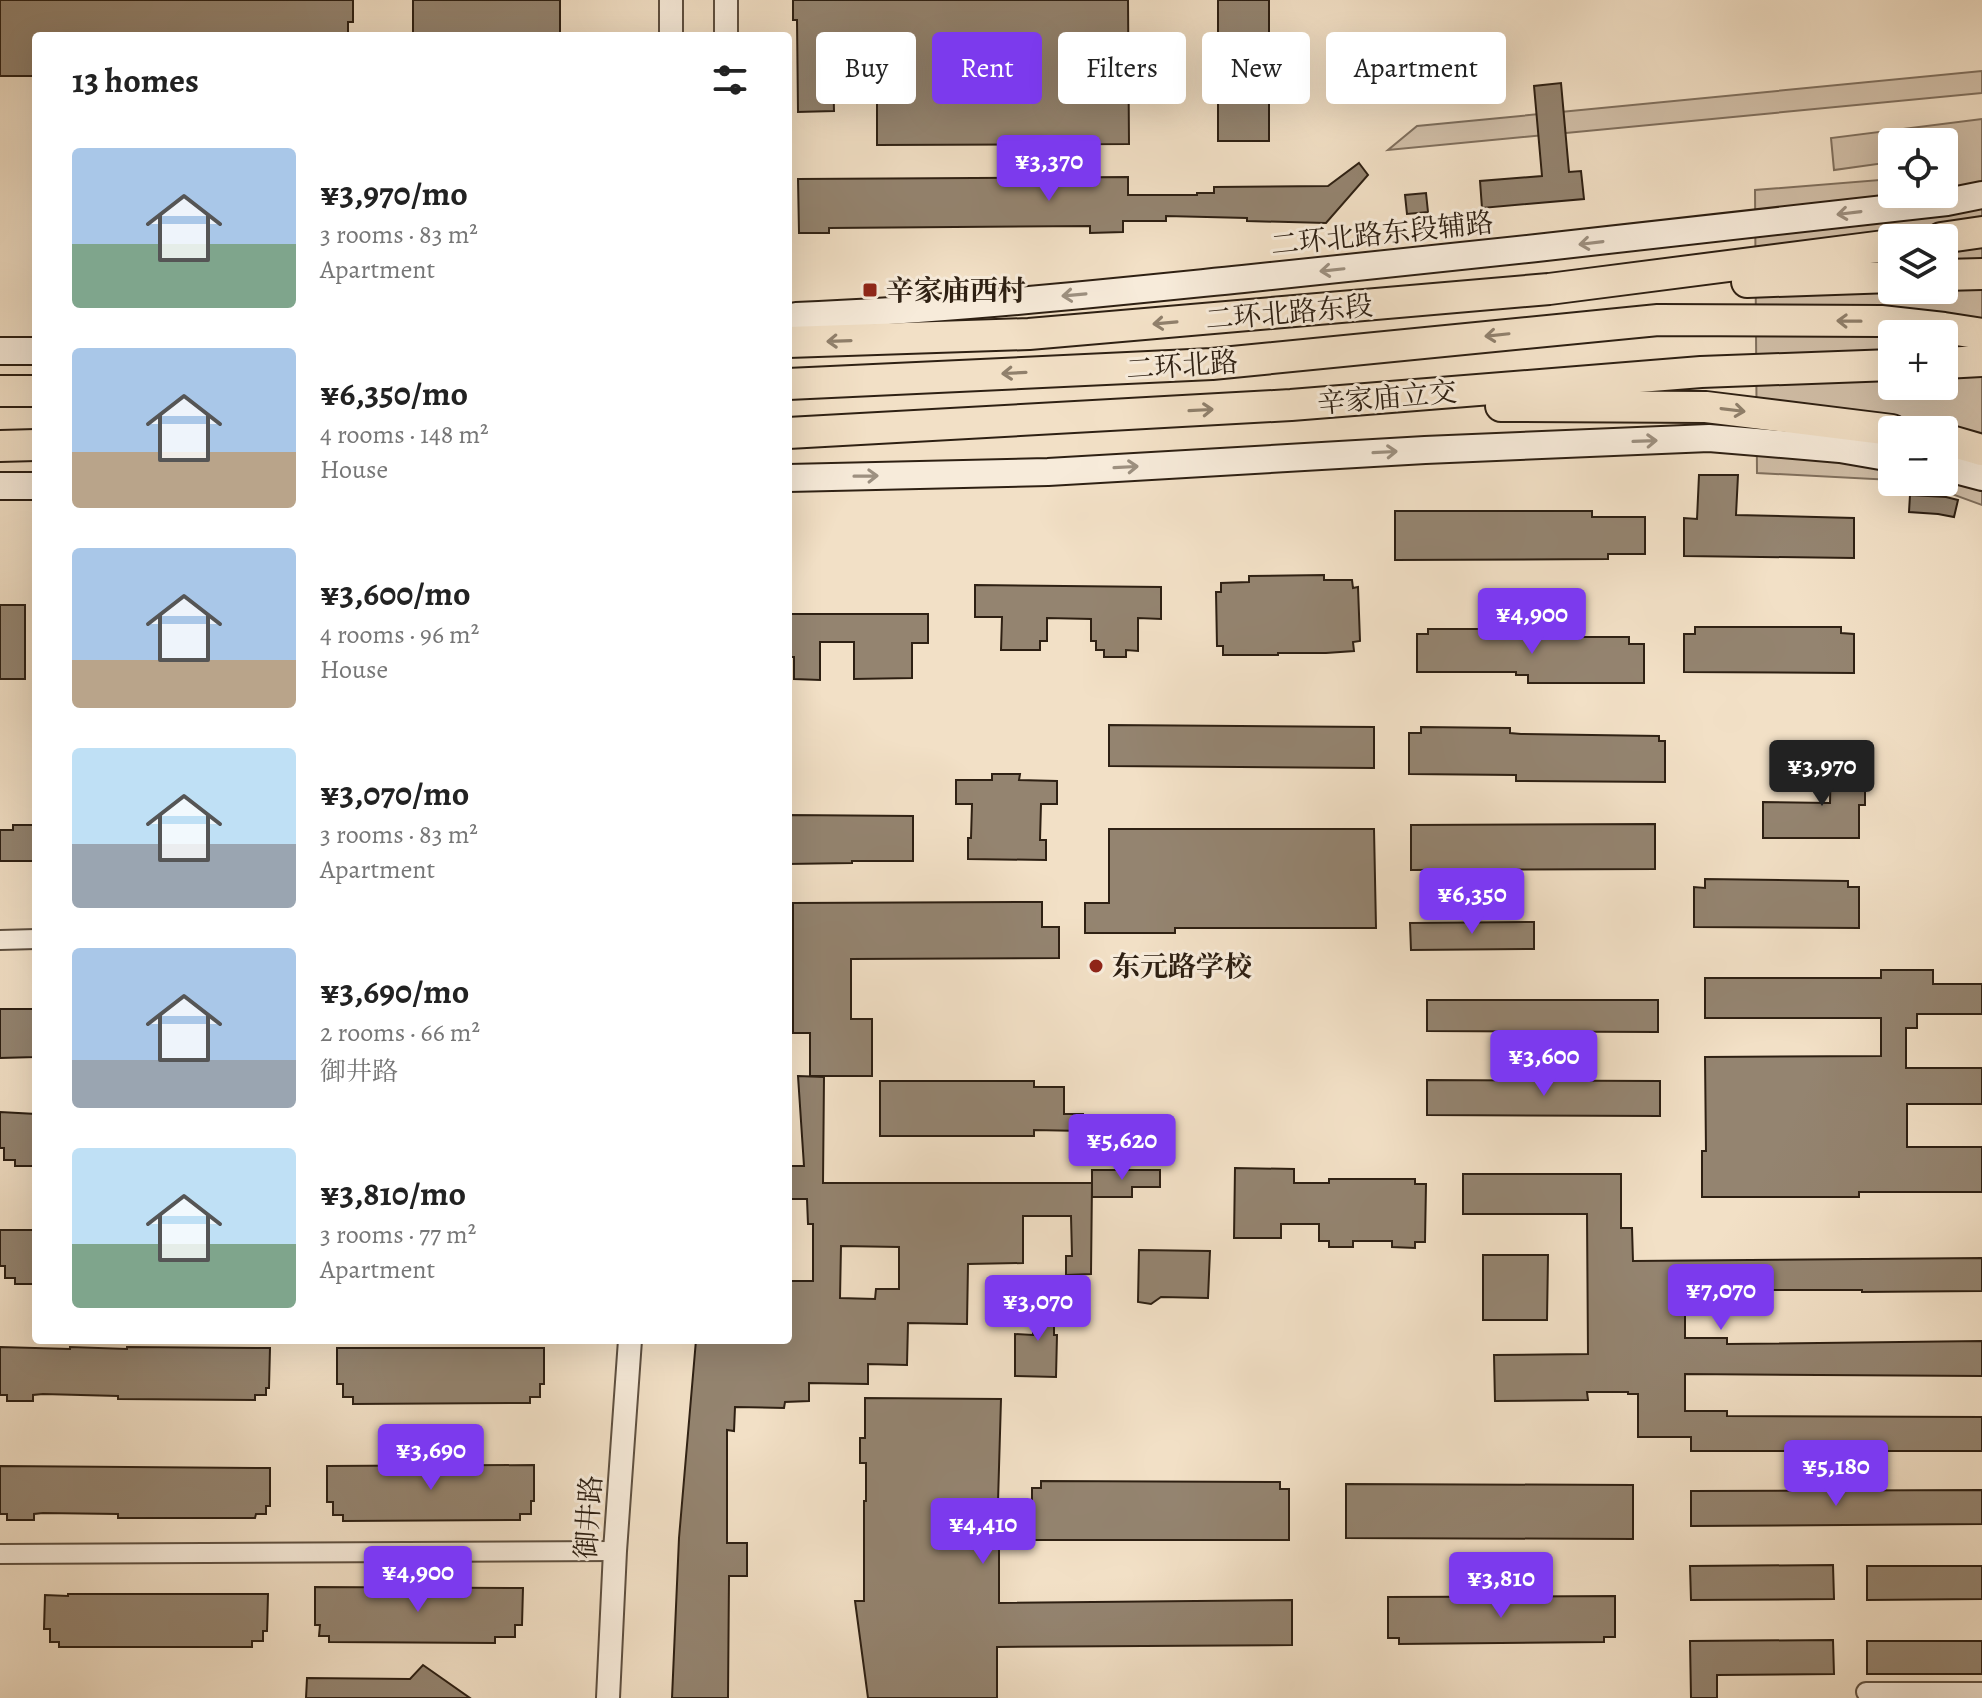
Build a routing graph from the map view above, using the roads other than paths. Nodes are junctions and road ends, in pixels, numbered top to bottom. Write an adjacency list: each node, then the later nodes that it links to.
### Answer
1 (671, 0): 3 (street)
2 (726, 0): 4 (street)
3 (671, 32)
4 (726, 32)
5 (1982, 195): 13 (main road, 二环北路东段辅路, one-way to 13)
6 (1982, 232): 7 (highway)
7 (1958, 236)
8 (1878, 247): 12 (highway)
9 (1982, 274): 10 (highway)
10 (1958, 275)
11 (1878, 277): 12 (highway)
12 (1549, 289): 14 (highway, 二环北路东段, one-way to 14)
13 (792, 318)
14 (1029, 334): 16 (highway, one-way to 16); 22 (highway)
15 (1982, 334): 23 (highway, 二环北路, one-way to 23)
16 (792, 342)
17 (0, 351): 18 (main road)
18 (32, 351)
19 (1982, 361): 20 (highway)
20 (1958, 362)
21 (1878, 366): 26 (highway, 辛家庙立交)
22 (792, 371)
23 (792, 384)
24 (0, 391): 25 (highway)
25 (32, 391)
26 (1291, 405): 27 (highway, 辛家庙立交, one-way to 27); 28 (highway, 二环北路, one-way to 26)
27 (1878, 428)
28 (792, 433)
29 (1958, 443): 32 (highway)
30 (32, 445): 31 (highway)
31 (0, 446)
32 (1982, 450)
33 (1878, 456): 36 (main road, one-way to 33)
34 (1958, 471): 35 (main road)
35 (1982, 477)
36 (792, 478)
37 (0, 486): 38 (main road)
38 (32, 486)
39 (32, 939): 40 (street)
40 (0, 940)
41 (630, 1344): 42 (street, 御井路)
42 (615, 1551): 43 (street); 46 (street, 御井路)
43 (0, 1554)
44 (1866, 1692): 45 (street)
45 (1982, 1692)
46 (608, 1698)

